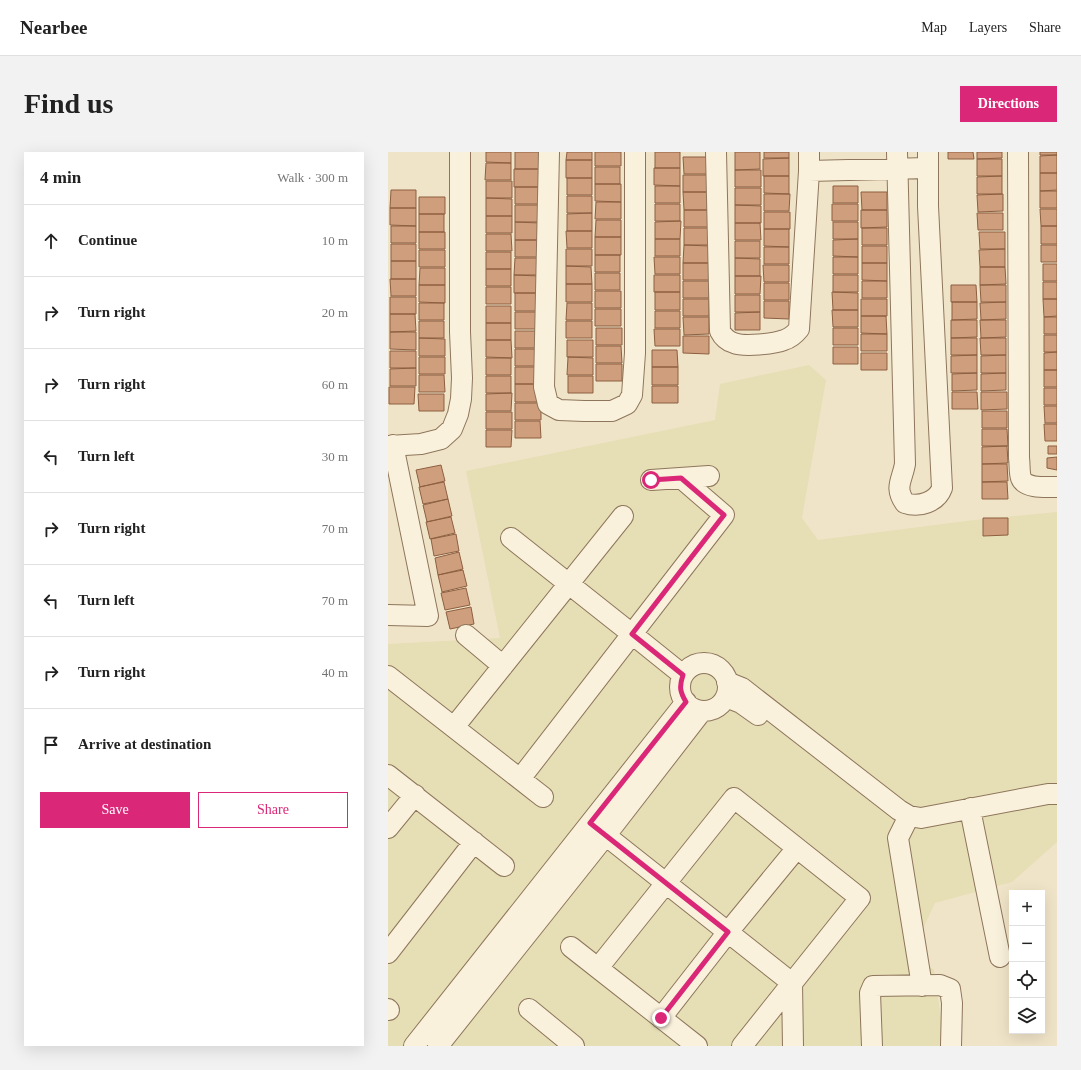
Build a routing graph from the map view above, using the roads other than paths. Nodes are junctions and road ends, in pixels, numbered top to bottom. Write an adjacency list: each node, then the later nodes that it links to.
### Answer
1 (460, 152): 9 (street)
2 (549, 152): 3 (street)
3 (635, 152)
4 (716, 152): 8 (street)
5 (1018, 152): 13 (street)
6 (897, 160): 7 (street); 7 (street); 8 (street)
7 (927, 160)
8 (809, 161)
9 (391, 445): 17 (street)
10 (709, 476): 11 (street)
11 (681, 478): 12 (street); 18 (street)
12 (651, 480)
13 (1057, 488)
14 (622, 516): 16 (street)
15 (511, 538): 16 (street)
16 (568, 584): 18 (street); 20 (street)
17 (388, 615)
18 (632, 634): 21 (street); 27 (street)
19 (466, 635): 20 (street)
20 (503, 666): 25 (street)
21 (683, 675): 23 (street); 24 (street)
22 (388, 676): 25 (street)
23 (727, 689): 24 (street); 33 (street)
24 (694, 707): 35 (street)
25 (454, 727): 27 (street)
26 (388, 774): 29 (street)
27 (520, 779): 30 (street)
28 (1057, 794): 32 (street)
29 (415, 795): 34 (street); 36 (street)
30 (544, 797)
31 (1057, 806): 32 (street)
32 (971, 814): 33 (street); 43 (street)
33 (907, 820): 46 (street)
34 (388, 828)
35 (598, 829): 39 (street); 50 (street); 51 (street)
36 (474, 842): 38 (street); 42 (street)
37 (797, 848): 39 (street); 40 (street); 45 (street)
38 (504, 866)
39 (666, 883): 40 (street); 44 (street)
40 (728, 932): 45 (street); 48 (street)
41 (571, 947): 44 (street)
42 (388, 953)
43 (1000, 957)
44 (598, 968): 48 (street)
45 (792, 983): 54 (street); 55 (street)
46 (922, 986): 56 (street); 57 (street)
47 (530, 1009): 49 (street)
48 (661, 1018): 53 (street)
49 (552, 1039): 52 (street)
50 (414, 1046)
51 (438, 1046)
52 (574, 1046)
53 (697, 1046)
54 (742, 1046)
55 (793, 1046)
56 (872, 1046)
57 (951, 1046)

